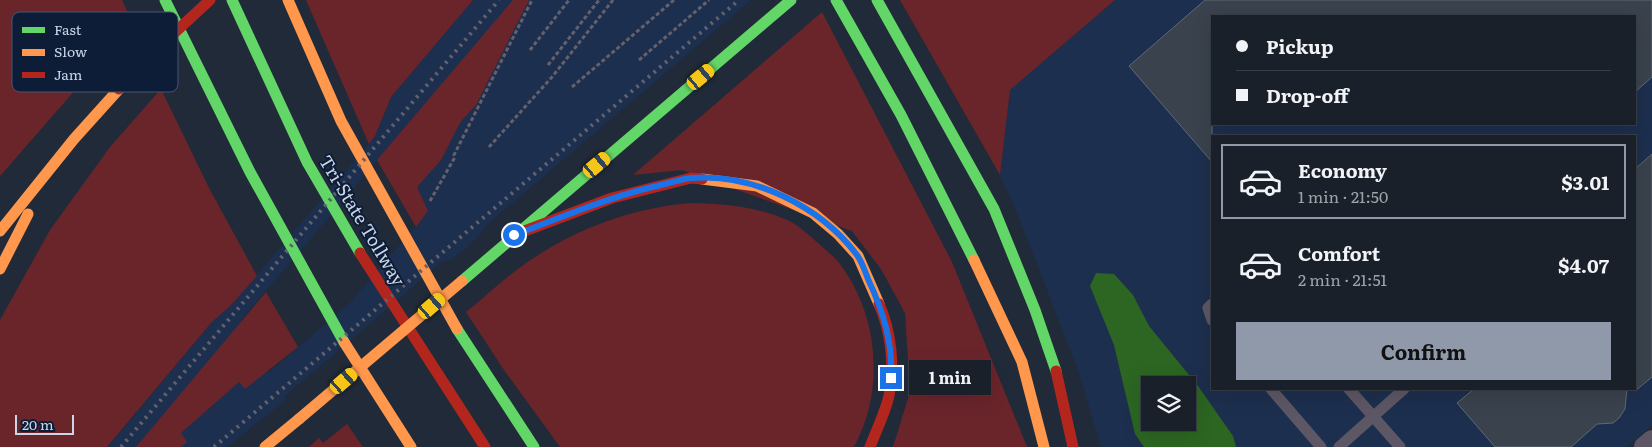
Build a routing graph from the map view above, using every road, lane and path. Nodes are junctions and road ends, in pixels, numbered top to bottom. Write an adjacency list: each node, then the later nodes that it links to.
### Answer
1 (165, 0): 14 (highway)
2 (210, 0): 16 (highway, bridge)
3 (232, 0): 37 (highway, Tri-State Tollway)
4 (288, 0): 38 (highway)
5 (532, 0): 24 (path)
6 (569, 0): 17 (path)
7 (599, 0): 19 (path)
8 (613, 0): 23 (path)
9 (674, 0): 20 (path)
10 (709, 0): 18 (path)
11 (791, 0): 26 (highway)
12 (836, 0): 40 (highway)
13 (877, 0): 41 (highway)
14 (171, 12)
15 (178, 28): 36 (highway)
16 (178, 30)
17 (530, 50)
18 (639, 60)
19 (548, 65)
20 (572, 87)
21 (116, 92): 22 (highway, bridge)
22 (74, 138): 25 (highway); 27 (highway)
23 (489, 147)
24 (430, 202)
25 (0, 231)
26 (514, 235): 35 (highway, bridge); 39 (highway)
27 (0, 269)
28 (1211, 305): 29 (lane)
29 (1211, 317)
30 (1272, 390): 42 (lane)
31 (1350, 390): 33 (lane)
32 (1403, 390): 33 (lane)
33 (1373, 416): 43 (lane); 44 (lane)
34 (1652, 441): 45 (street)
35 (265, 447)
36 (412, 447)
37 (485, 447)
38 (534, 447)
39 (870, 447)
40 (1044, 447)
41 (1073, 447)
42 (1321, 447)
43 (1339, 447)
44 (1400, 447)
45 (1645, 447)

